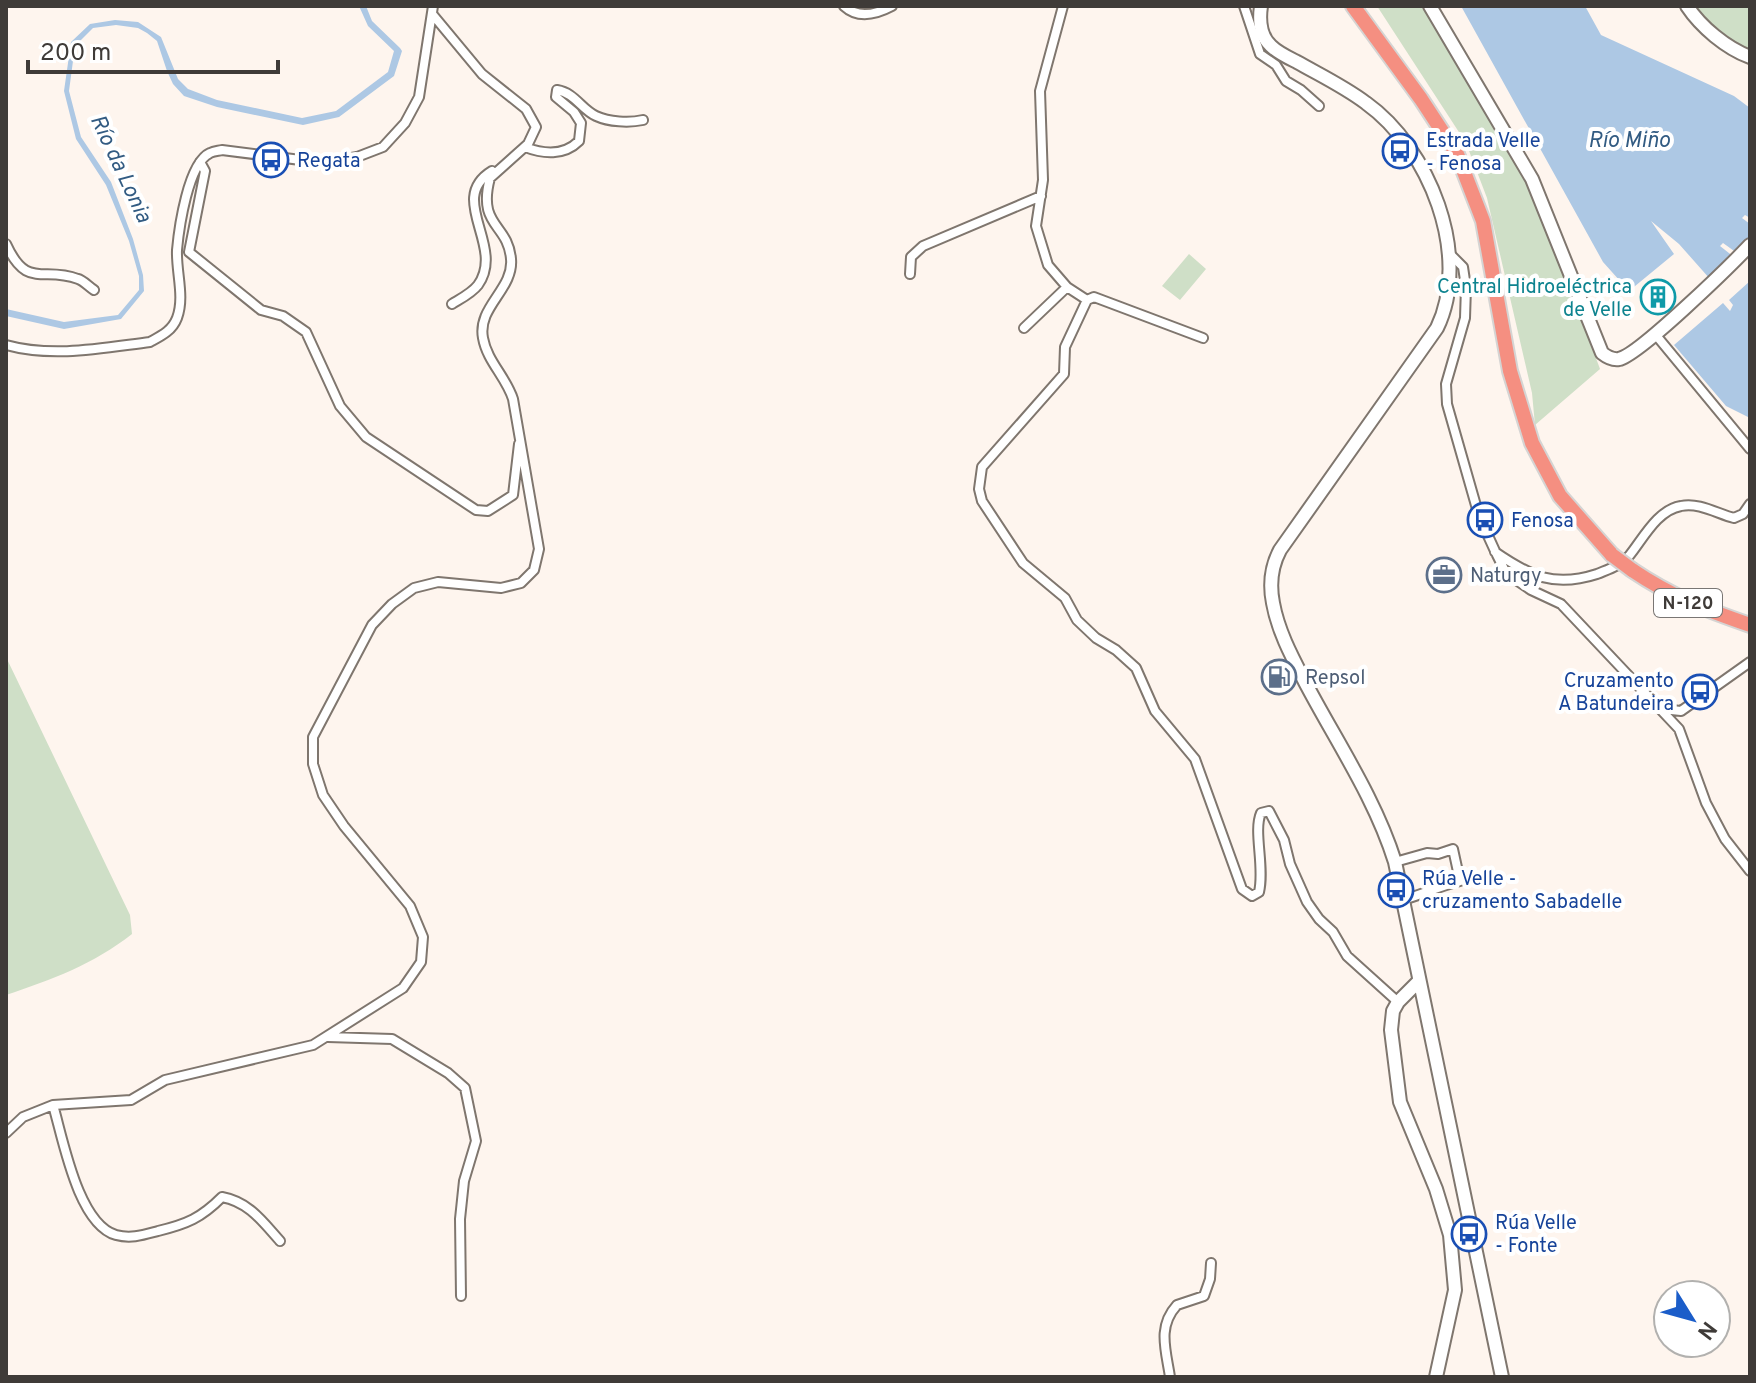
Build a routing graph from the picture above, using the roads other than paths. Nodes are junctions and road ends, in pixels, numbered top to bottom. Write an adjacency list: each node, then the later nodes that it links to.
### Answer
1 (844, 6): 2 (street)
2 (892, 6)
3 (1063, 6): 19 (street)
4 (1244, 6): 11 (street)
5 (1261, 6): 11 (street)
6 (1353, 6): 13 (highway, N-120)
7 (1363, 6): 13 (highway)
8 (1430, 6): 29 (street)
9 (1688, 8): 12 (street)
10 (433, 10): 16 (street); 17 (street)
11 (1259, 38): 14 (street); 22 (street)
12 (1750, 57)
13 (1421, 99): 36 (highway, N-120, bridge)
14 (1319, 106)
15 (643, 120): 16 (street)
16 (525, 147): 18 (street)
17 (200, 162): 31 (street); 32 (street)
18 (502, 165): 27 (street); 32 (street)
19 (1041, 196): 23 (street); 24 (street)
20 (6, 244): 25 (street)
21 (1750, 245): 29 (street)
22 (1448, 252): 35 (street); 39 (street)
23 (910, 274)
24 (1067, 287): 26 (street); 28 (street)
25 (94, 290)
26 (1087, 300): 30 (street); 43 (street)
27 (452, 304)
28 (1024, 328)
29 (1655, 334): 33 (street)
30 (1203, 338)
31 (6, 345)
32 (520, 434): 44 (street)
33 (1750, 449)
34 (1750, 504): 35 (street)
35 (1495, 551): 38 (street)
36 (1750, 625)
37 (1750, 662): 38 (street)
38 (1662, 709): 40 (street)
39 (1395, 862): 41 (street); 41 (street)
40 (1750, 871)
41 (1403, 900): 42 (street)
42 (1419, 981): 43 (street); 52 (street)
43 (1398, 1002): 51 (street)
44 (326, 1037): 45 (street); 49 (street)
45 (53, 1105): 46 (street); 47 (street)
46 (6, 1133)
47 (280, 1241)
48 (1211, 1263): 50 (street)
49 (461, 1296)
50 (1170, 1377)
51 (1436, 1377)
52 (1502, 1377)

